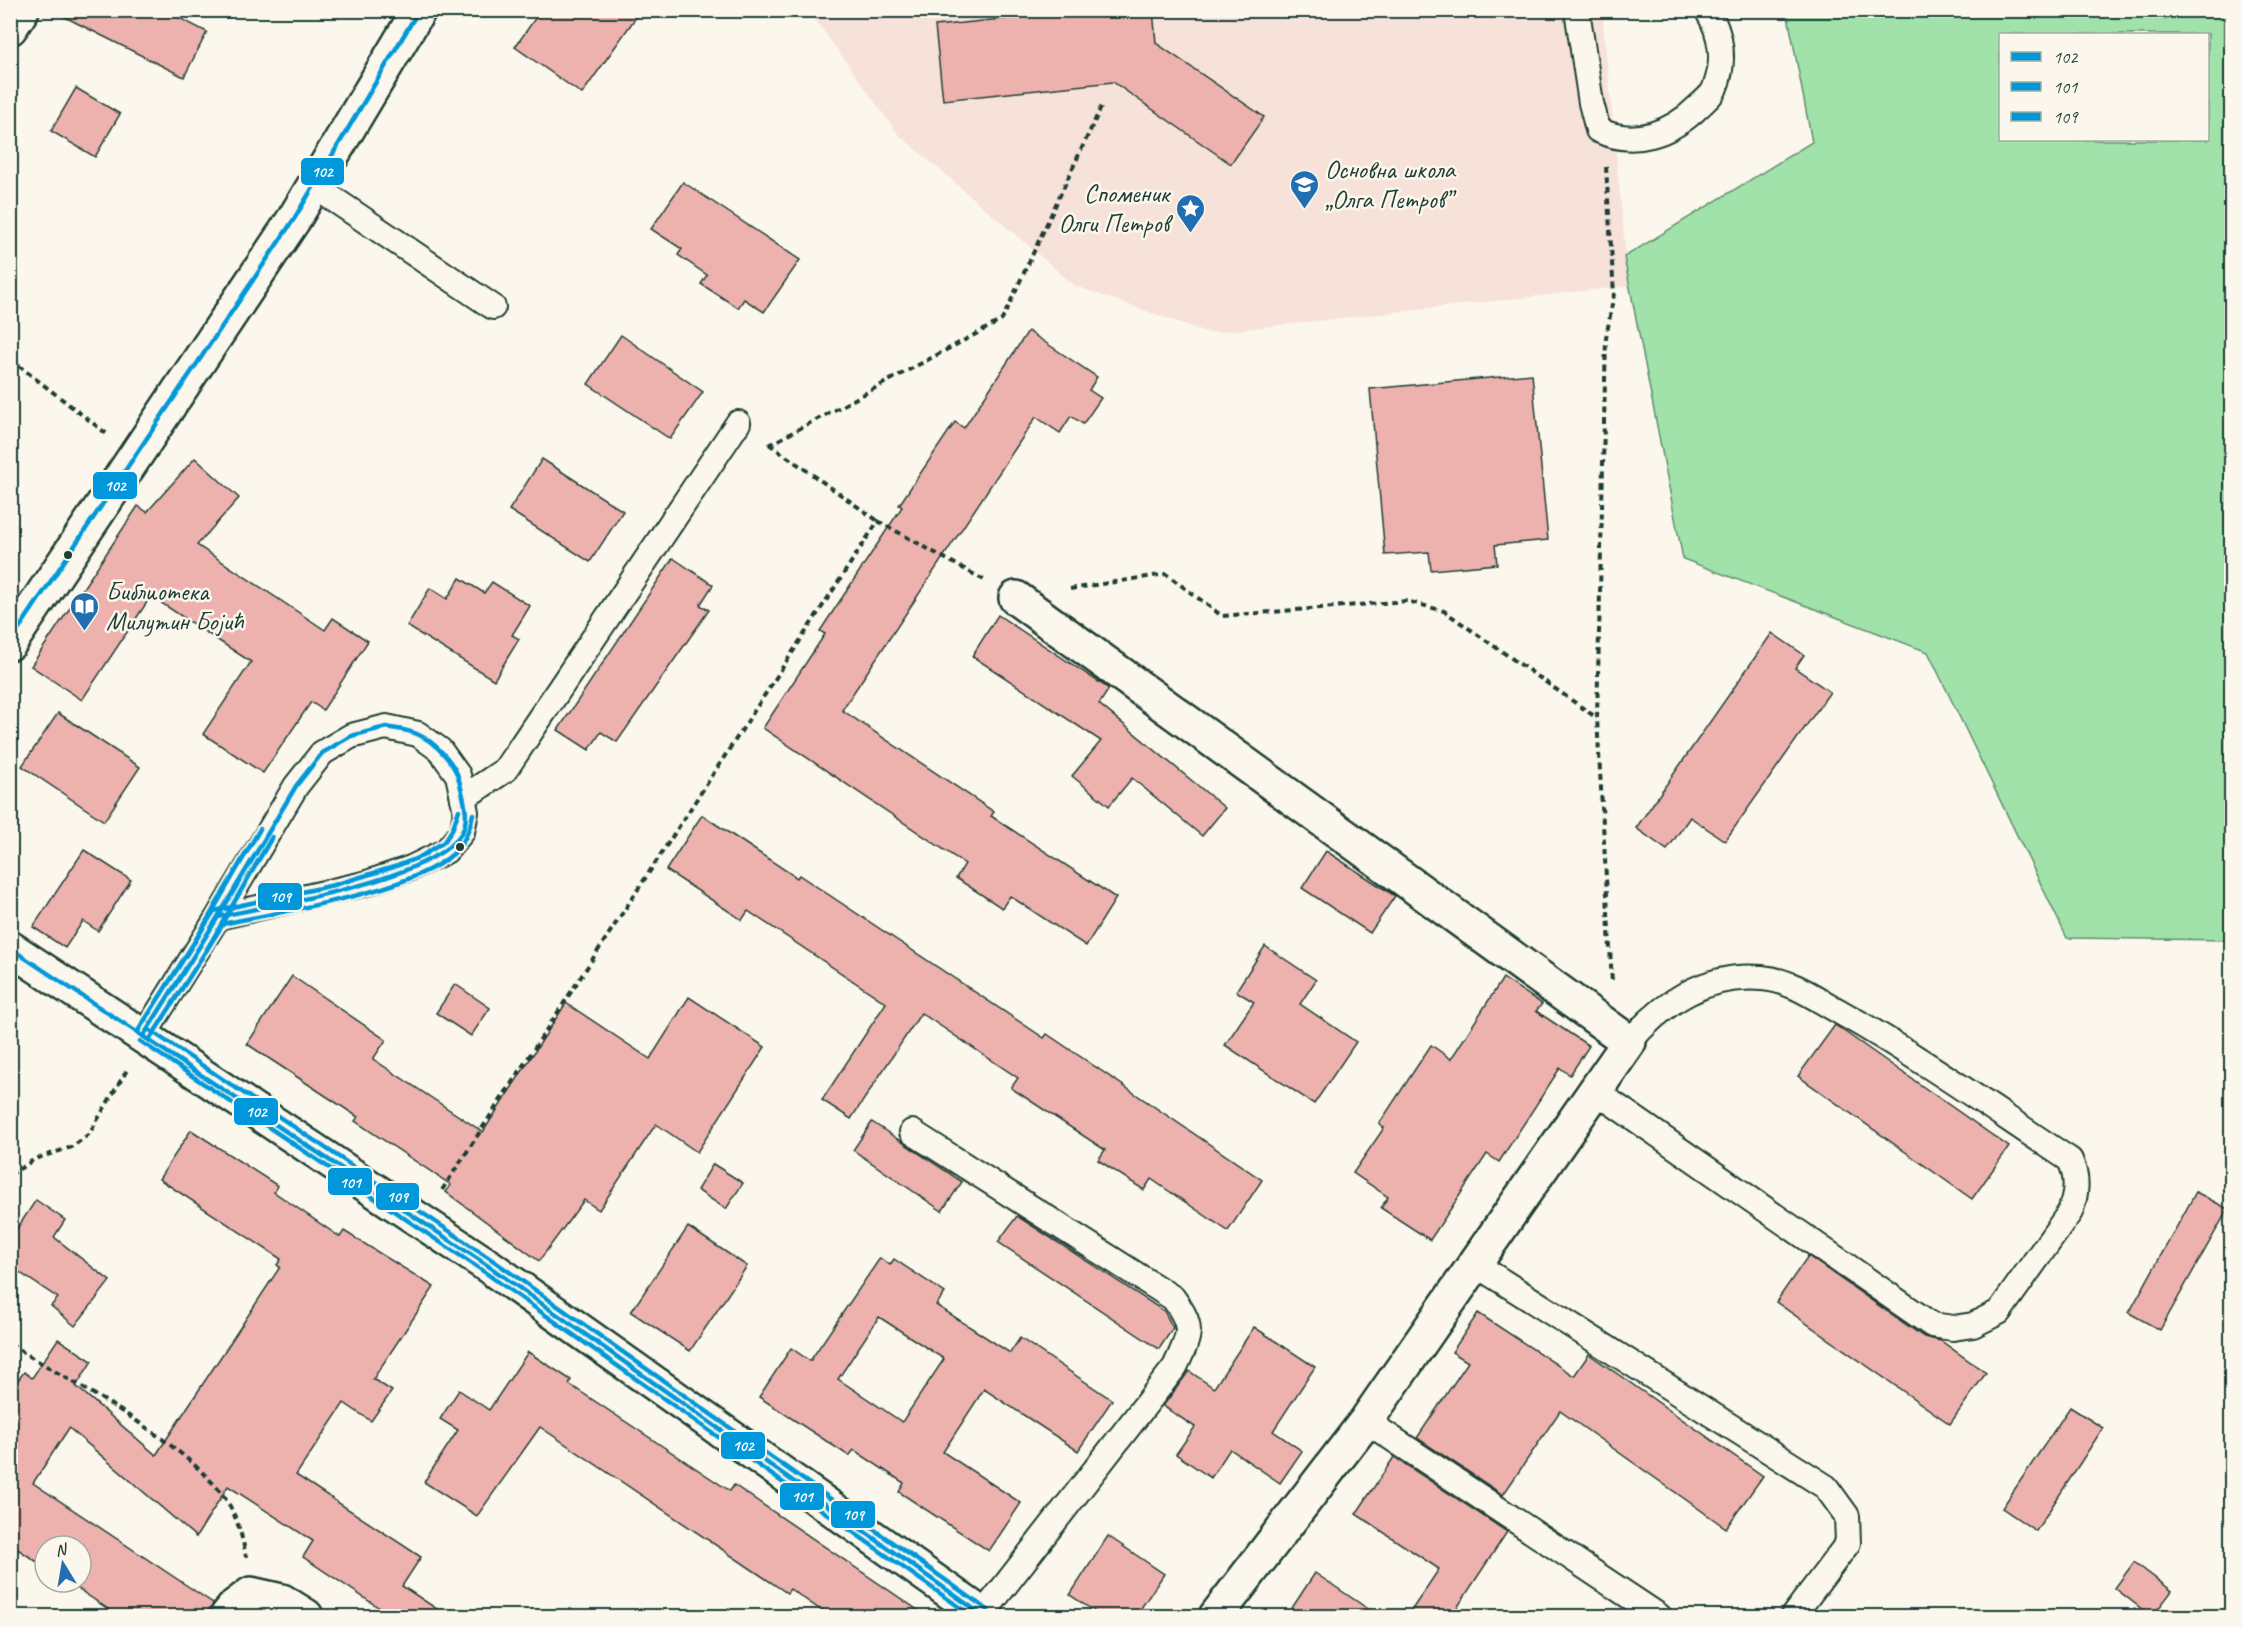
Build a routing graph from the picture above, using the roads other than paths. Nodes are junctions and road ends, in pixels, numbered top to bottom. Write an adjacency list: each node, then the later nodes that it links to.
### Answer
1 (22, 10): 5 (street)
2 (419, 10): 6 (street)
3 (1577, 10): 4 (lane)
4 (1707, 10)
5 (10, 28)
6 (314, 186): 7 (lane); 10 (street)
7 (493, 307)
8 (738, 423): 11 (lane)
9 (1016, 598): 15 (street)
10 (10, 643)
11 (463, 798): 12 (lane); 12 (lane)
12 (219, 918): 14 (lane)
13 (10, 948): 14 (street)
14 (144, 1035): 20 (street)
15 (1622, 1037): 16 (street); 16 (lane)
16 (1595, 1091): 18 (street)
17 (912, 1132): 20 (lane)
18 (1474, 1264): 19 (street); 25 (lane)
19 (1366, 1421): 23 (street); 24 (lane)
20 (983, 1616)
21 (228, 1617): 22 (street)
22 (306, 1617)
23 (1216, 1617)
24 (1659, 1617)
25 (1793, 1617)

